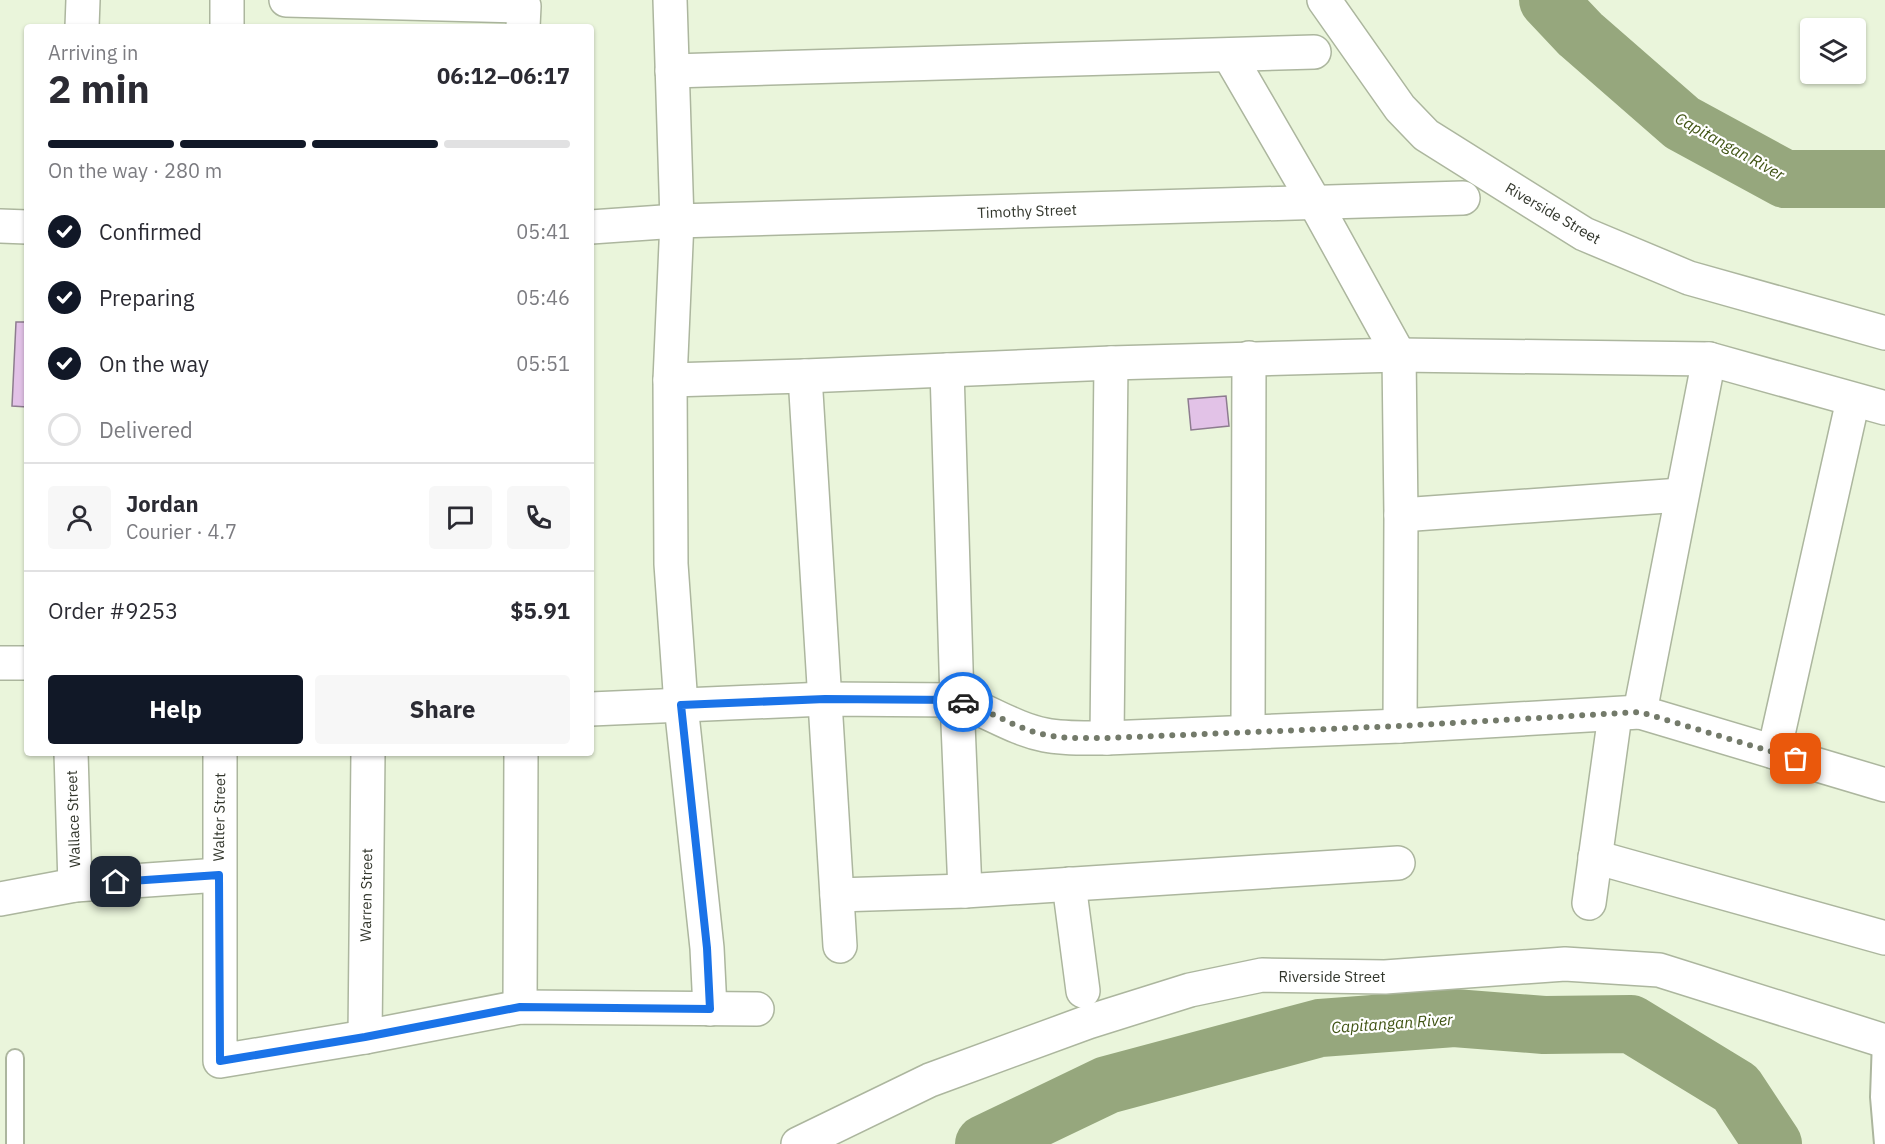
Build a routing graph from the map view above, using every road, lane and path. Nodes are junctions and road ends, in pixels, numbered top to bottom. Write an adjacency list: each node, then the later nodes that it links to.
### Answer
1 (83, 0): 7 (street)
2 (227, 0): 8 (street)
3 (286, 0): 6 (street)
4 (670, 0): 12 (street)
5 (1324, 0): 19 (street, Riverside Street)
6 (373, 15): 9 (street)
7 (82, 24)
8 (226, 24)
9 (524, 24)
10 (1314, 52): 11 (street)
11 (1229, 55): 12 (street); 14 (street)
12 (672, 71): 15 (street)
13 (1463, 198): 14 (street, Timothy Street)
14 (1315, 203): 15 (street, Timothy Street); 20 (street)
15 (677, 221): 18 (street, Timothy Street); 26 (street)
16 (0, 226): 17 (street)
17 (24, 226)
18 (594, 227)
19 (1885, 333)
20 (1399, 355): 21 (street); 22 (street); 30 (street)
21 (1249, 358): 23 (street); 39 (street)
22 (1709, 359): 27 (street); 29 (street)
23 (1111, 363): 24 (street); 40 (street)
24 (948, 370): 25 (street); 34 (street)
25 (805, 376): 26 (street); 33 (street)
26 (670, 380): 35 (street)
27 (1853, 400): 28 (street); 41 (street)
28 (1885, 408)
29 (1681, 495): 30 (street); 37 (street)
30 (1401, 515): 38 (street)
31 (0, 663): 32 (street)
32 (24, 663)
33 (825, 699): 34 (street); 35 (street); 53 (street)
34 (957, 700): 40 (street); 52 (street)
35 (681, 705): 36 (street); 60 (street)
36 (594, 709)
37 (1627, 713): 38 (street); 41 (street); 47 (street)
38 (1400, 726): 39 (street)
39 (1248, 732): 40 (street)
40 (1107, 738)
41 (1774, 752): 46 (street)
42 (71, 756): 51 (street, Wallace Street)
43 (220, 756): 49 (street, Walter Street)
44 (368, 756): 62 (street, Warren Street)
45 (521, 756): 59 (street)
46 (1885, 785)
47 (1595, 857): 55 (street); 56 (street)
48 (1398, 863): 50 (street)
49 (219, 875): 51 (street); 62 (street, Walter Street)
50 (1069, 884): 52 (street); 58 (street)
51 (75, 885): 54 (street)
52 (965, 891): 53 (street)
53 (837, 895): 57 (street)
54 (0, 899)
55 (1589, 903)
56 (1885, 938)
57 (840, 946)
58 (1083, 991)
59 (520, 1007): 60 (street); 62 (street)
60 (710, 1009): 61 (street)
61 (757, 1009)
62 (365, 1037)
63 (1883, 1041): 66 (street, Riverside Street); 67 (lane)
64 (15, 1058): 65 (lane)
65 (15, 1144)
66 (798, 1144)
67 (1883, 1144)

